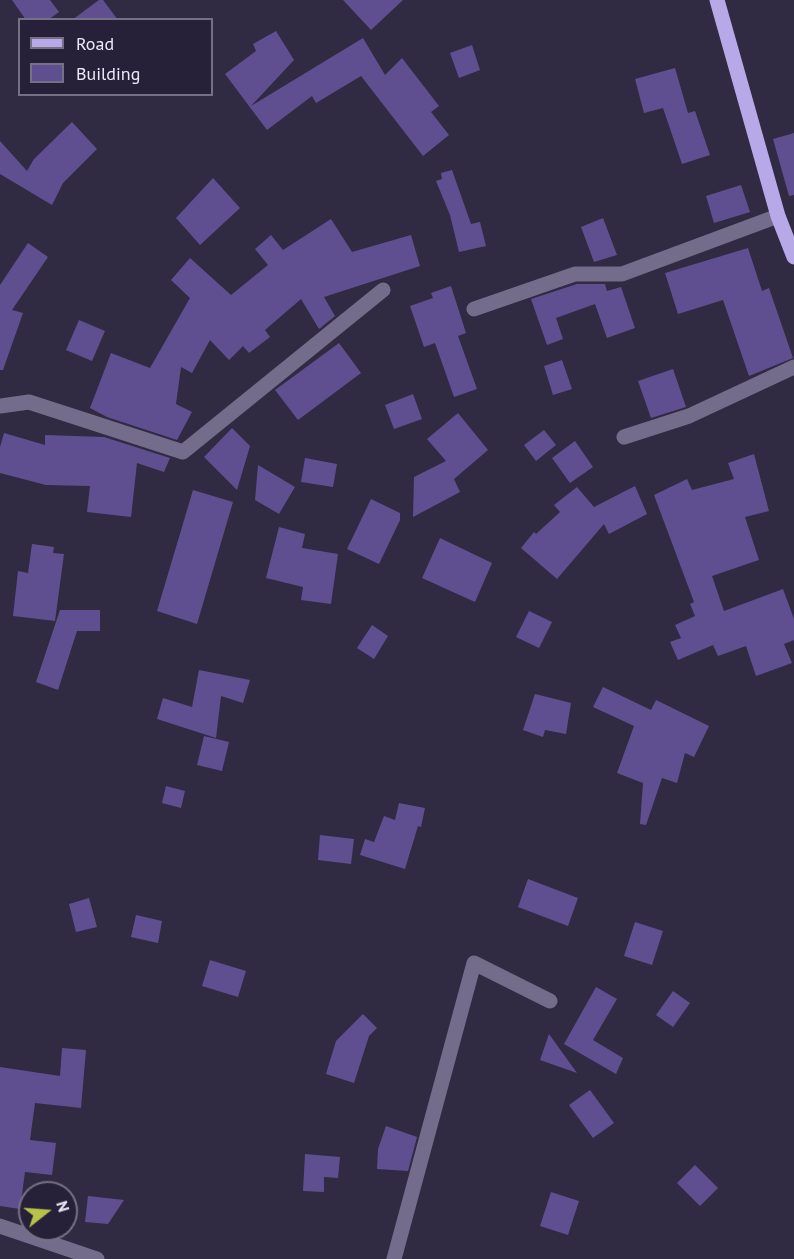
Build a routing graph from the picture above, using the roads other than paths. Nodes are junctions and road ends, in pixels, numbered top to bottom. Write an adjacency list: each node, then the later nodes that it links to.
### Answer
1 (717, 0): 2 (main road)
2 (778, 216): 3 (main road); 5 (street)
3 (794, 256)
4 (383, 290): 7 (street)
5 (474, 309)
6 (794, 367): 8 (street)
7 (0, 406)
8 (624, 437)
9 (549, 1001): 12 (street)
10 (0, 1226): 11 (street)
11 (96, 1259)
12 (394, 1259)

